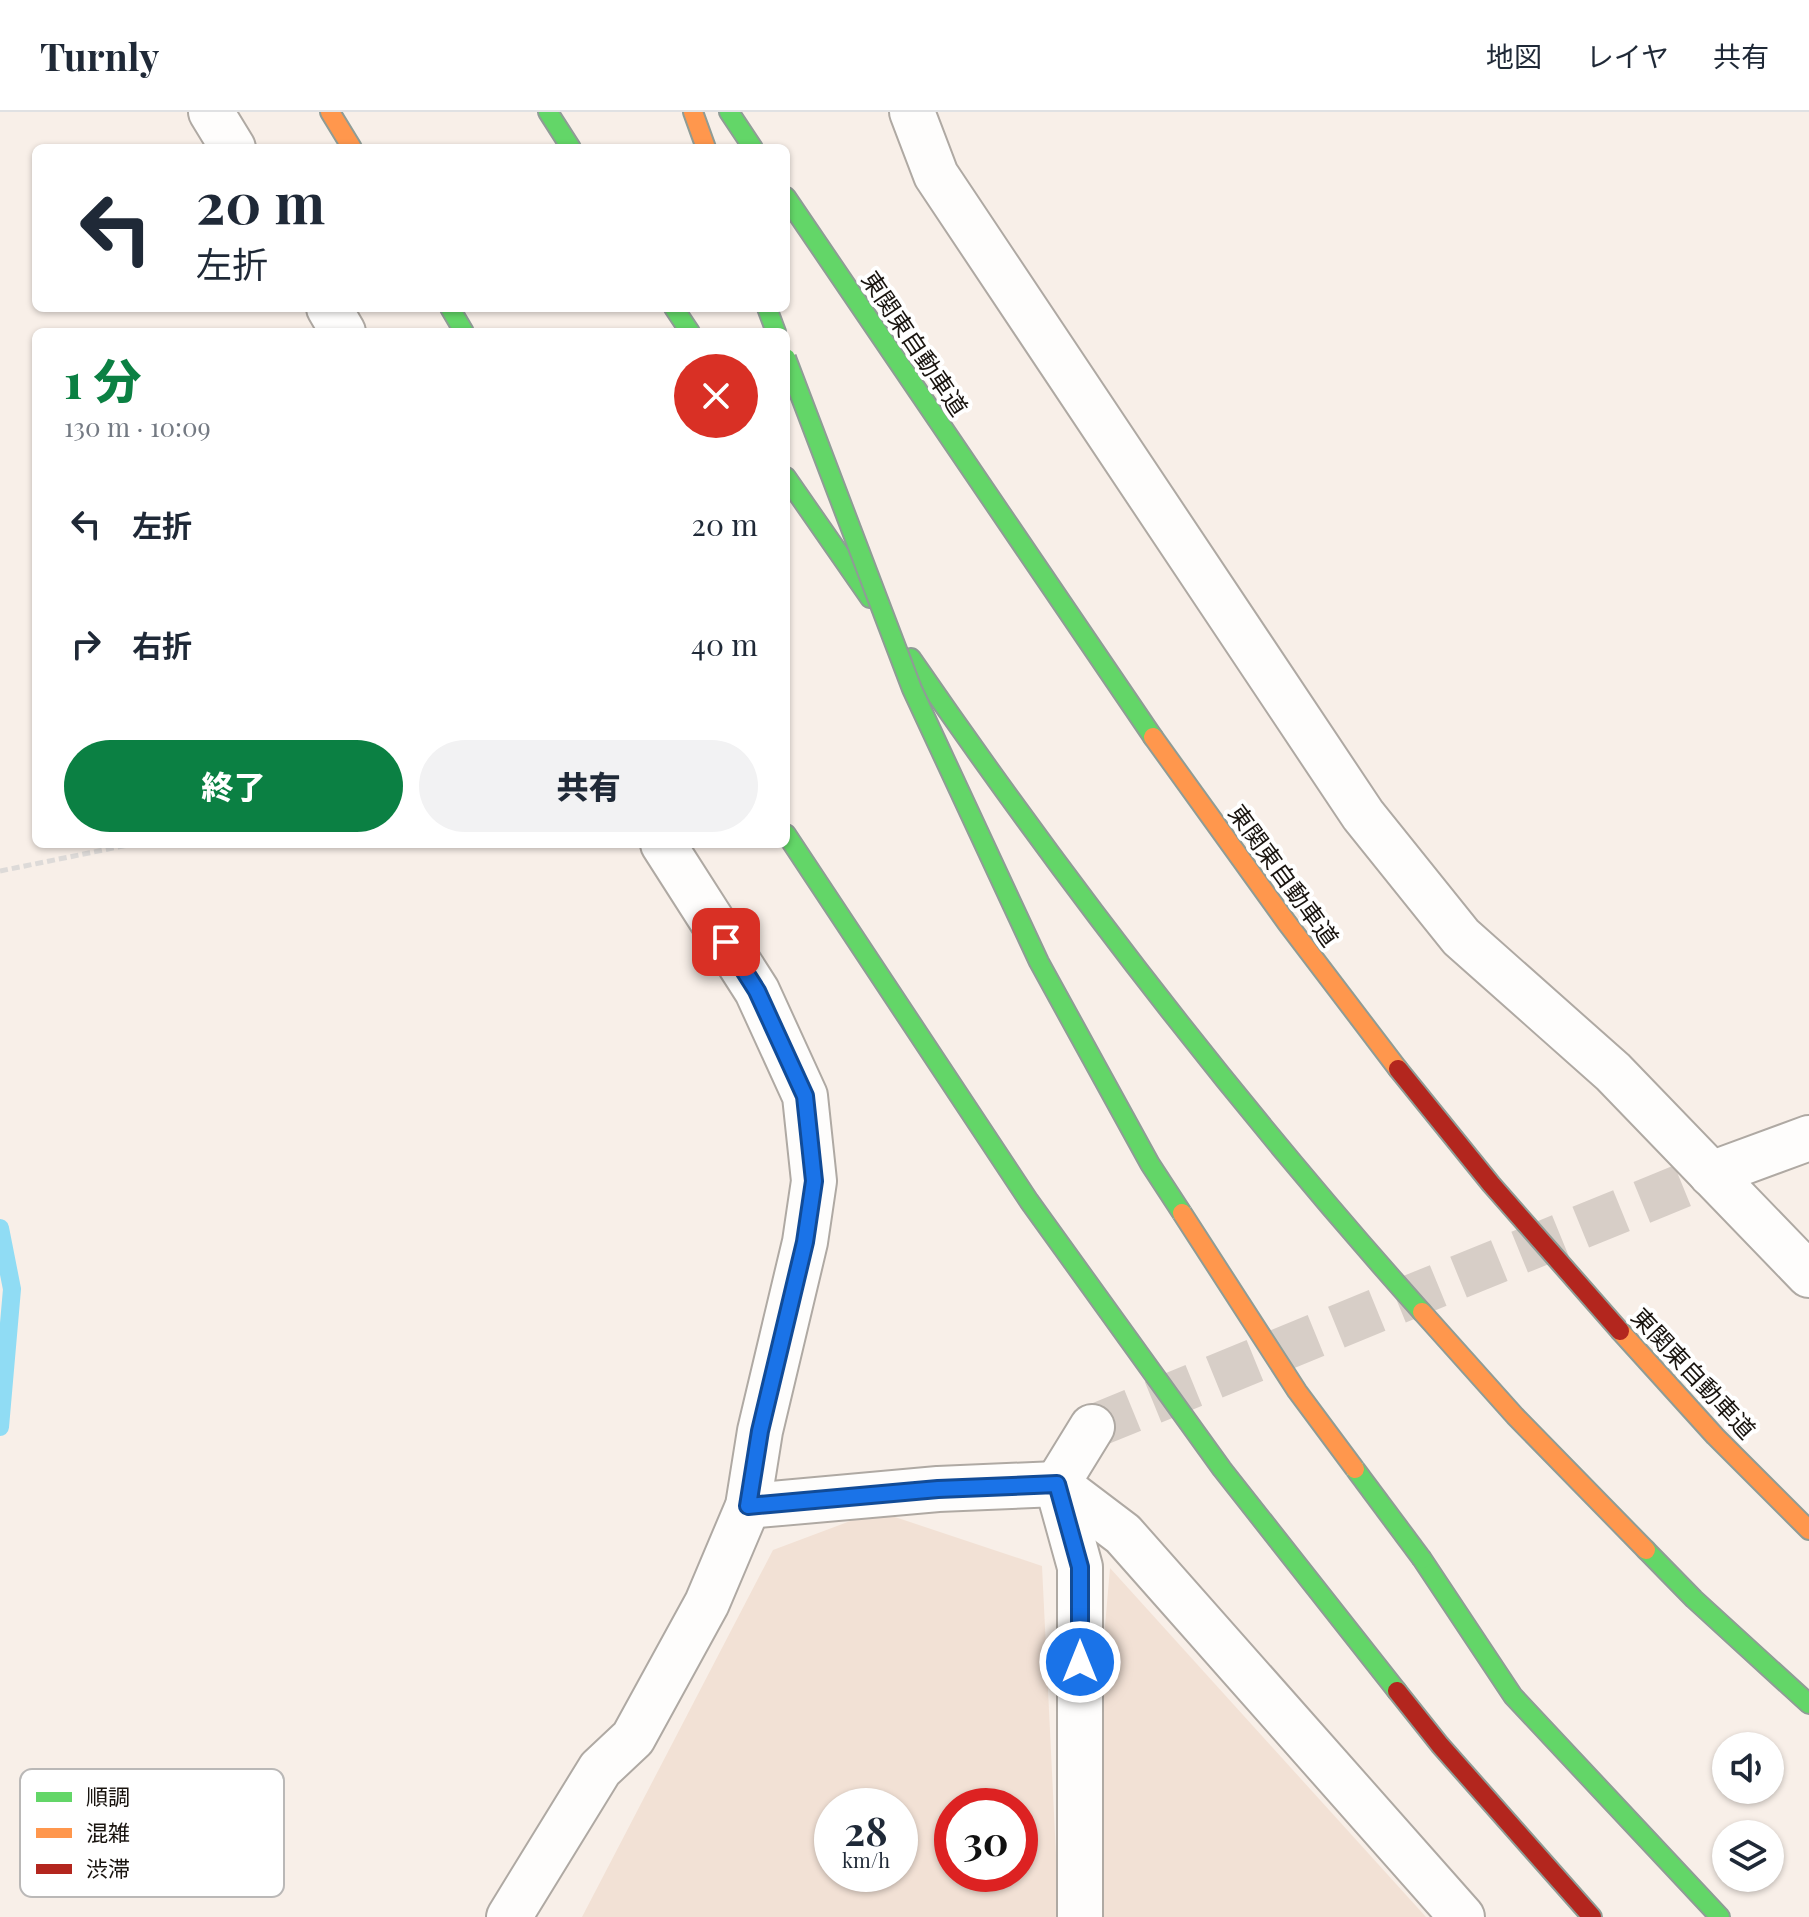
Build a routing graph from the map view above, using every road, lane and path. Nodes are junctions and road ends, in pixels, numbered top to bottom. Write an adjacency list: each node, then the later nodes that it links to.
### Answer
1 (211, 112): 7 (street)
2 (330, 112): 8 (highway)
3 (548, 112): 9 (highway)
4 (693, 112): 10 (highway)
5 (729, 112): 11 (highway)
6 (912, 112): 20 (street)
7 (231, 144)
8 (350, 144)
9 (568, 144)
10 (705, 144)
11 (750, 144)
12 (790, 203): 25 (highway, 東関東自動車道)
13 (790, 369): 31 (highway, bridge)
14 (790, 483): 26 (highway)
15 (790, 840): 30 (highway)
16 (113, 848): 18 (path)
17 (666, 848): 24 (street)
18 (0, 871)
19 (1809, 1138): 20 (street)
20 (1711, 1174): 21 (street)
21 (1809, 1275)
22 (1092, 1427): 23 (street)
23 (1057, 1484): 24 (street); 28 (street); 29 (street)
24 (748, 1506): 27 (street)
25 (1809, 1530)
26 (1809, 1704)
27 (509, 1917)
28 (1080, 1917)
29 (1462, 1917)
30 (1592, 1917)
31 (1720, 1917)

